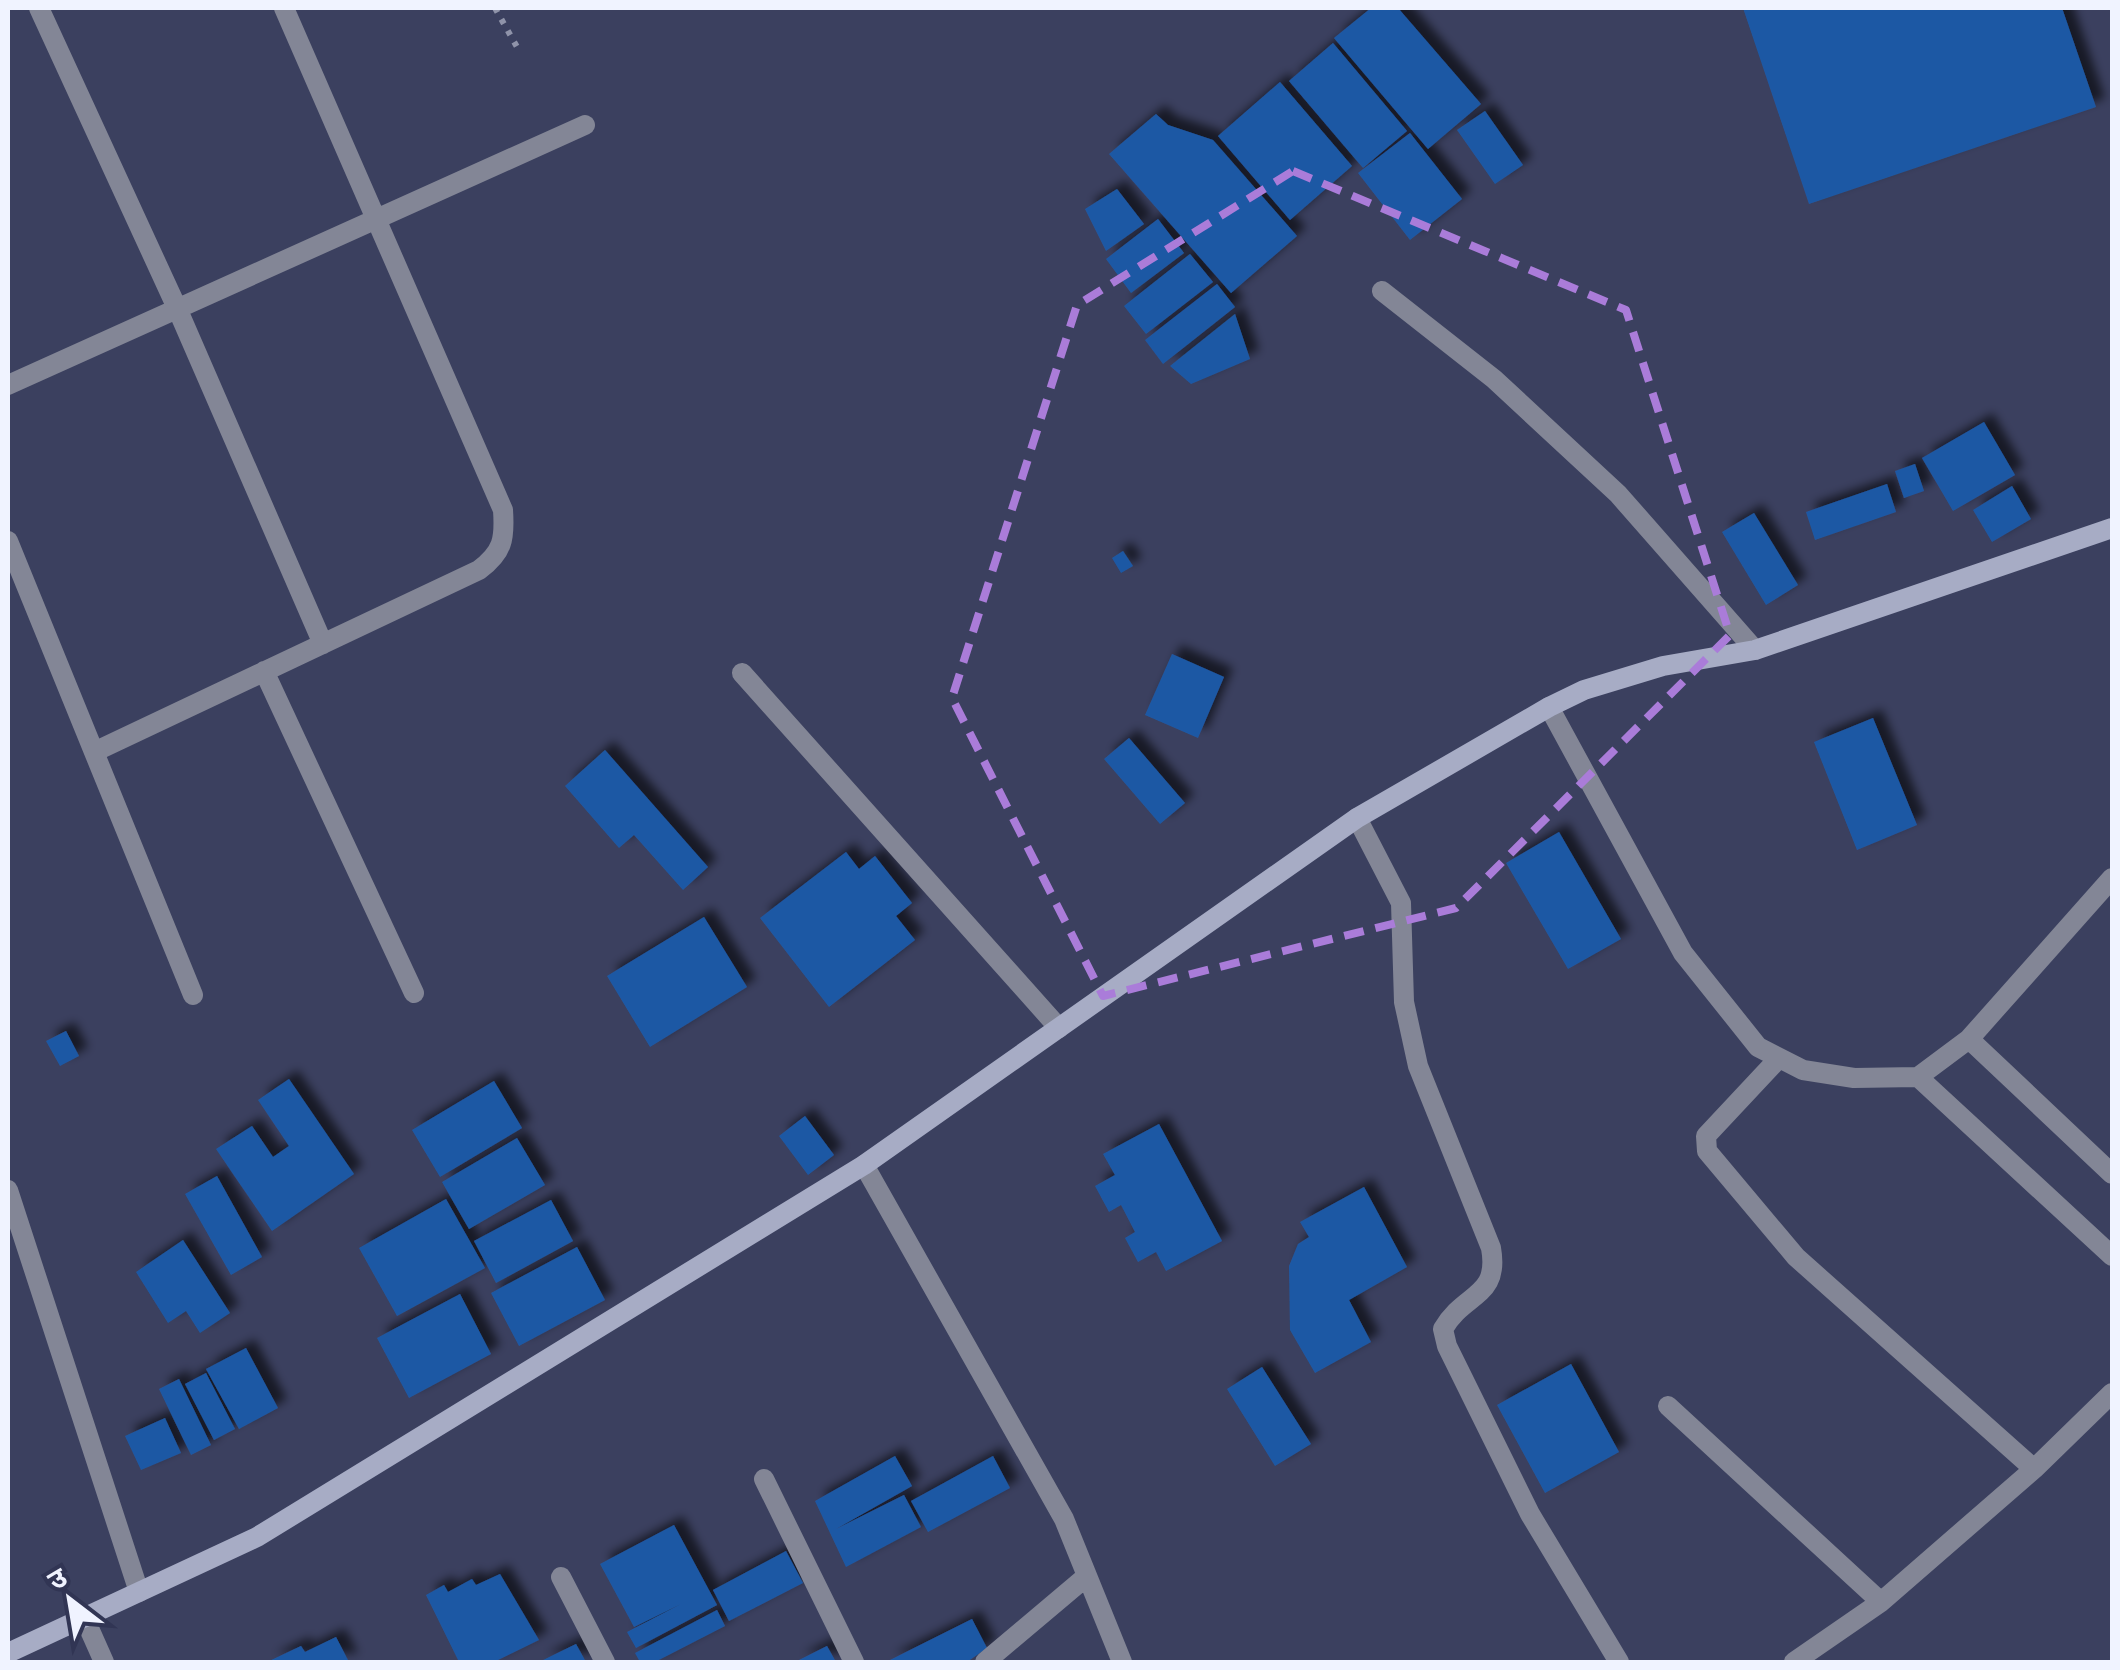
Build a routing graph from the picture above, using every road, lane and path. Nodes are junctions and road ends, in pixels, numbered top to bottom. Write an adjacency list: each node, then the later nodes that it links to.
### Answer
1 (39, 8): 8 (street)
2 (284, 8): 6 (street)
3 (496, 8): 4 (path)
4 (517, 47)
5 (585, 125): 6 (street)
6 (378, 218): 8 (street); 12 (street)
7 (1382, 292): 13 (street)
8 (177, 308): 9 (street); 12 (street)
9 (8, 385)
10 (2112, 528): 13 (main road)
11 (8, 540): 17 (street)
12 (323, 644): 14 (street)
13 (1755, 650): 16 (main road)
14 (264, 671): 17 (street); 20 (street)
15 (742, 673): 22 (street)
16 (1549, 706): 18 (main road); 24 (street)
17 (94, 752): 21 (street)
18 (1356, 818): 22 (main road); 45 (street)
19 (2112, 878): 23 (street)
20 (414, 993)
21 (193, 995)
22 (1059, 1028): 26 (main road)
23 (1969, 1039): 25 (street); 27 (street)
24 (1779, 1058): 25 (street); 32 (street)
25 (1918, 1077): 29 (street)
26 (864, 1165): 34 (street); 36 (main road)
27 (2112, 1174)
28 (8, 1190): 36 (street)
29 (2112, 1256)
30 (2112, 1393): 32 (street)
31 (1668, 1406): 37 (street)
32 (2034, 1468): 37 (street)
33 (764, 1479): 42 (street)
34 (1087, 1576): 43 (street); 44 (street)
35 (561, 1578): 41 (street)
36 (138, 1592): 38 (main road)
37 (1881, 1602): 46 (street)
38 (84, 1618): 39 (main road); 40 (street)
39 (8, 1653)
40 (104, 1662)
41 (605, 1662)
42 (854, 1662)
43 (986, 1662)
44 (1122, 1662)
45 (1619, 1662)
46 (1794, 1662)

